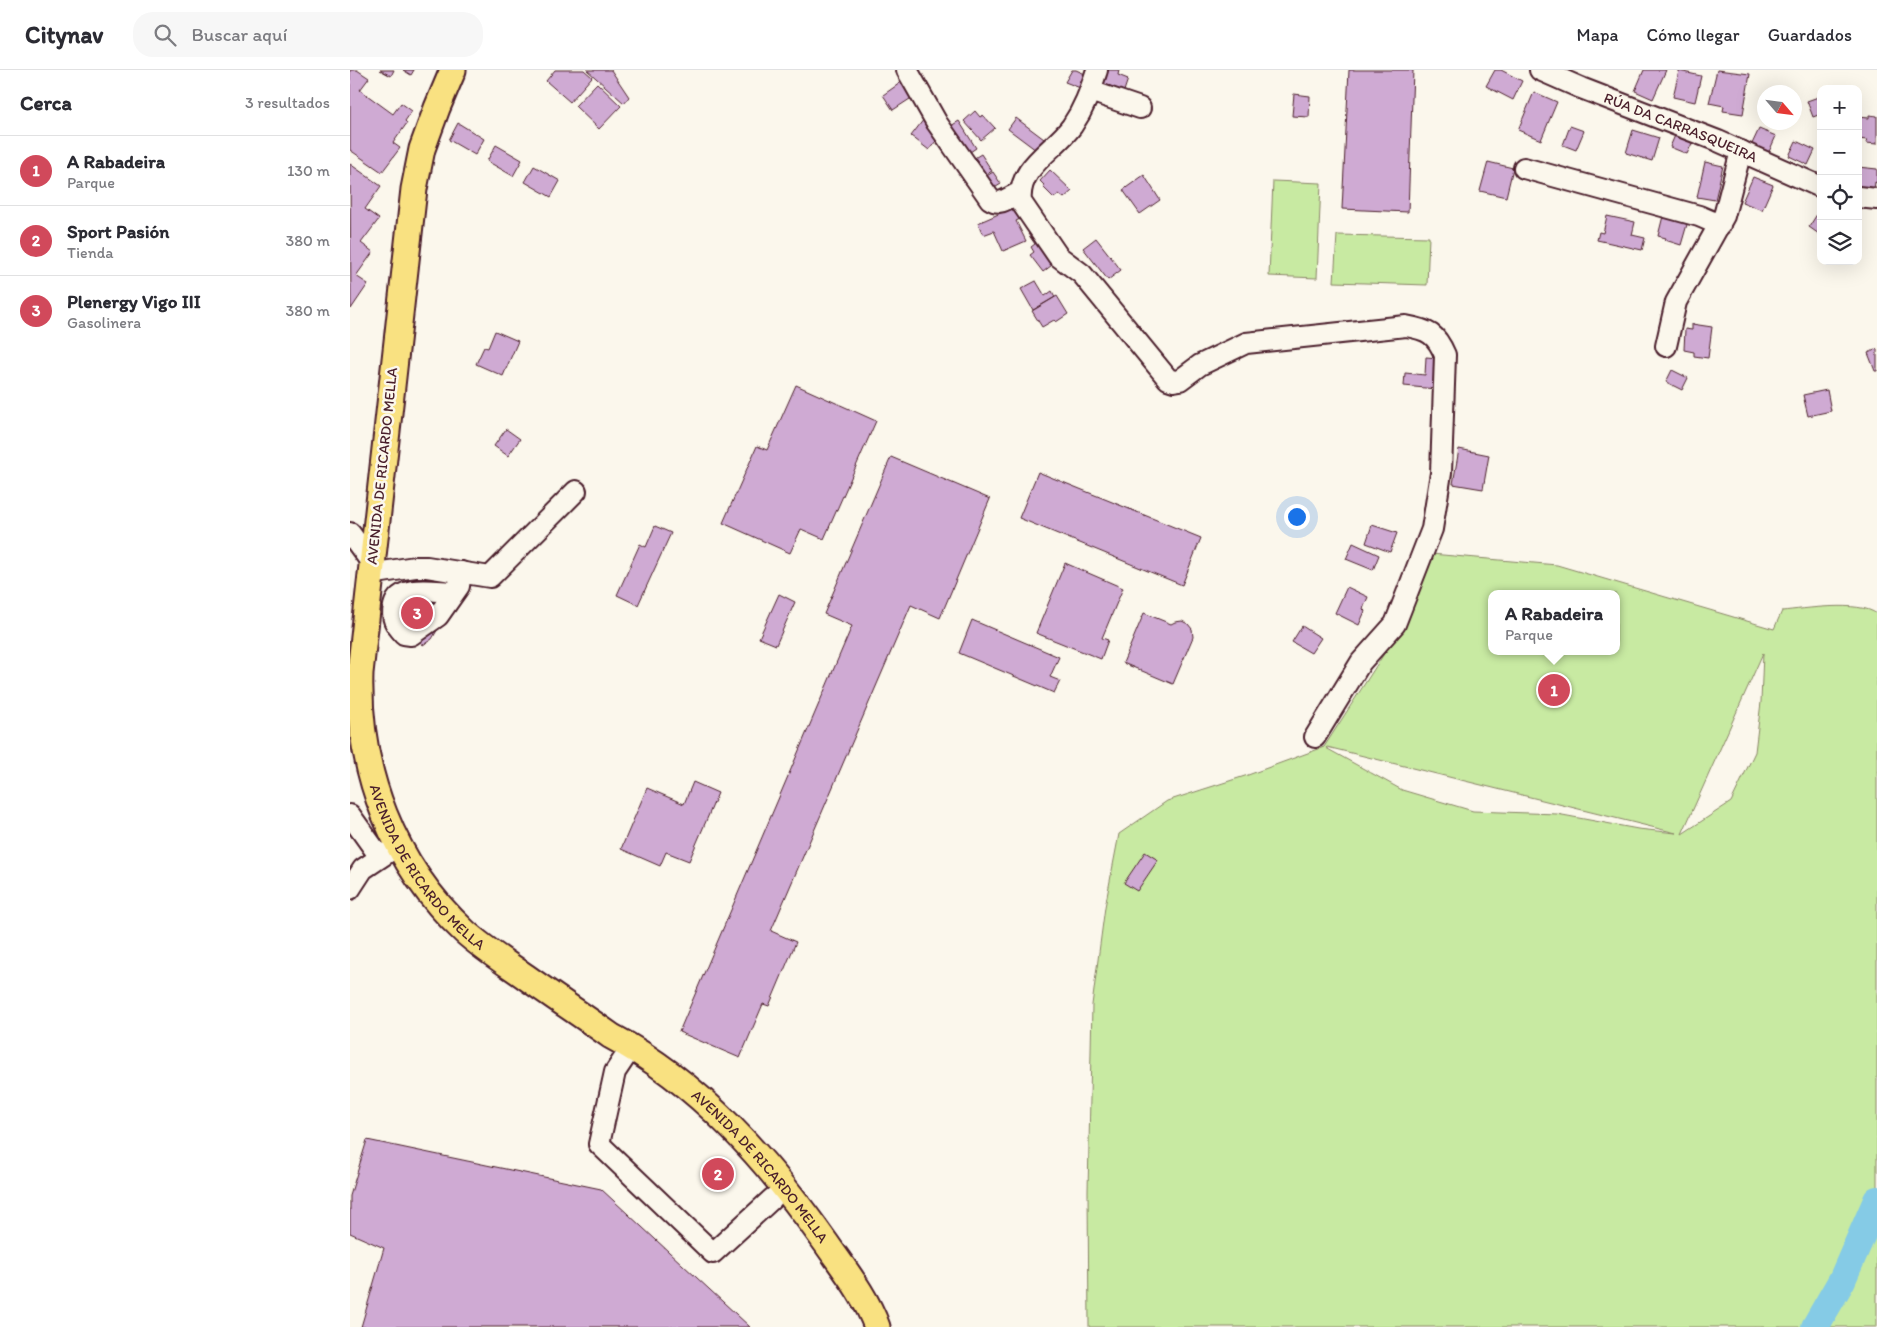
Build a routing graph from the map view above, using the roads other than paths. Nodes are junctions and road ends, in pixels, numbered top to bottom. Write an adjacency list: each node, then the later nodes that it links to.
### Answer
1 (453, 70): 17 (main road, AVENIDA DE RICARDO MELLA)
2 (907, 70): 10 (street)
3 (1097, 70): 5 (street)
4 (1540, 70): 7 (street, RÚA DA CARRASQUEIRA)
5 (1090, 91): 6 (street); 10 (street)
6 (1140, 108)
7 (1741, 151): 9 (street, RÚA DA CARRASQUEIRA); 13 (street)
8 (1524, 168): 13 (street)
9 (1817, 185)
10 (1020, 193): 21 (street)
11 (1862, 198): 12 (street)
12 (1877, 200)
13 (1720, 225): 14 (street)
14 (1666, 346)
15 (576, 491): 18 (street)
16 (350, 533): 17 (street)
17 (371, 568): 18 (street); 20 (main road, AVENIDA DE RICARDO MELLA)
18 (461, 572): 19 (street)
19 (454, 592)
20 (355, 674): 23 (main road, AVENIDA DE RICARDO MELLA)
21 (1315, 738)
22 (350, 815): 23 (street)
23 (389, 851): 24 (street); 25 (main road, AVENIDA DE RICARDO MELLA)
24 (350, 889)
25 (611, 1036): 26 (main road, AVENIDA DE RICARDO MELLA); 27 (main road, AVENIDA DE RICARDO MELLA)
26 (627, 1054): 27 (main road, AVENIDA DE RICARDO MELLA); 28 (street)
27 (702, 1109): 28 (main road, AVENIDA DE RICARDO MELLA)
28 (777, 1181): 29 (main road, AVENIDA DE RICARDO MELLA); 30 (main road, AVENIDA DE RICARDO MELLA)
29 (867, 1327)
30 (877, 1327)

